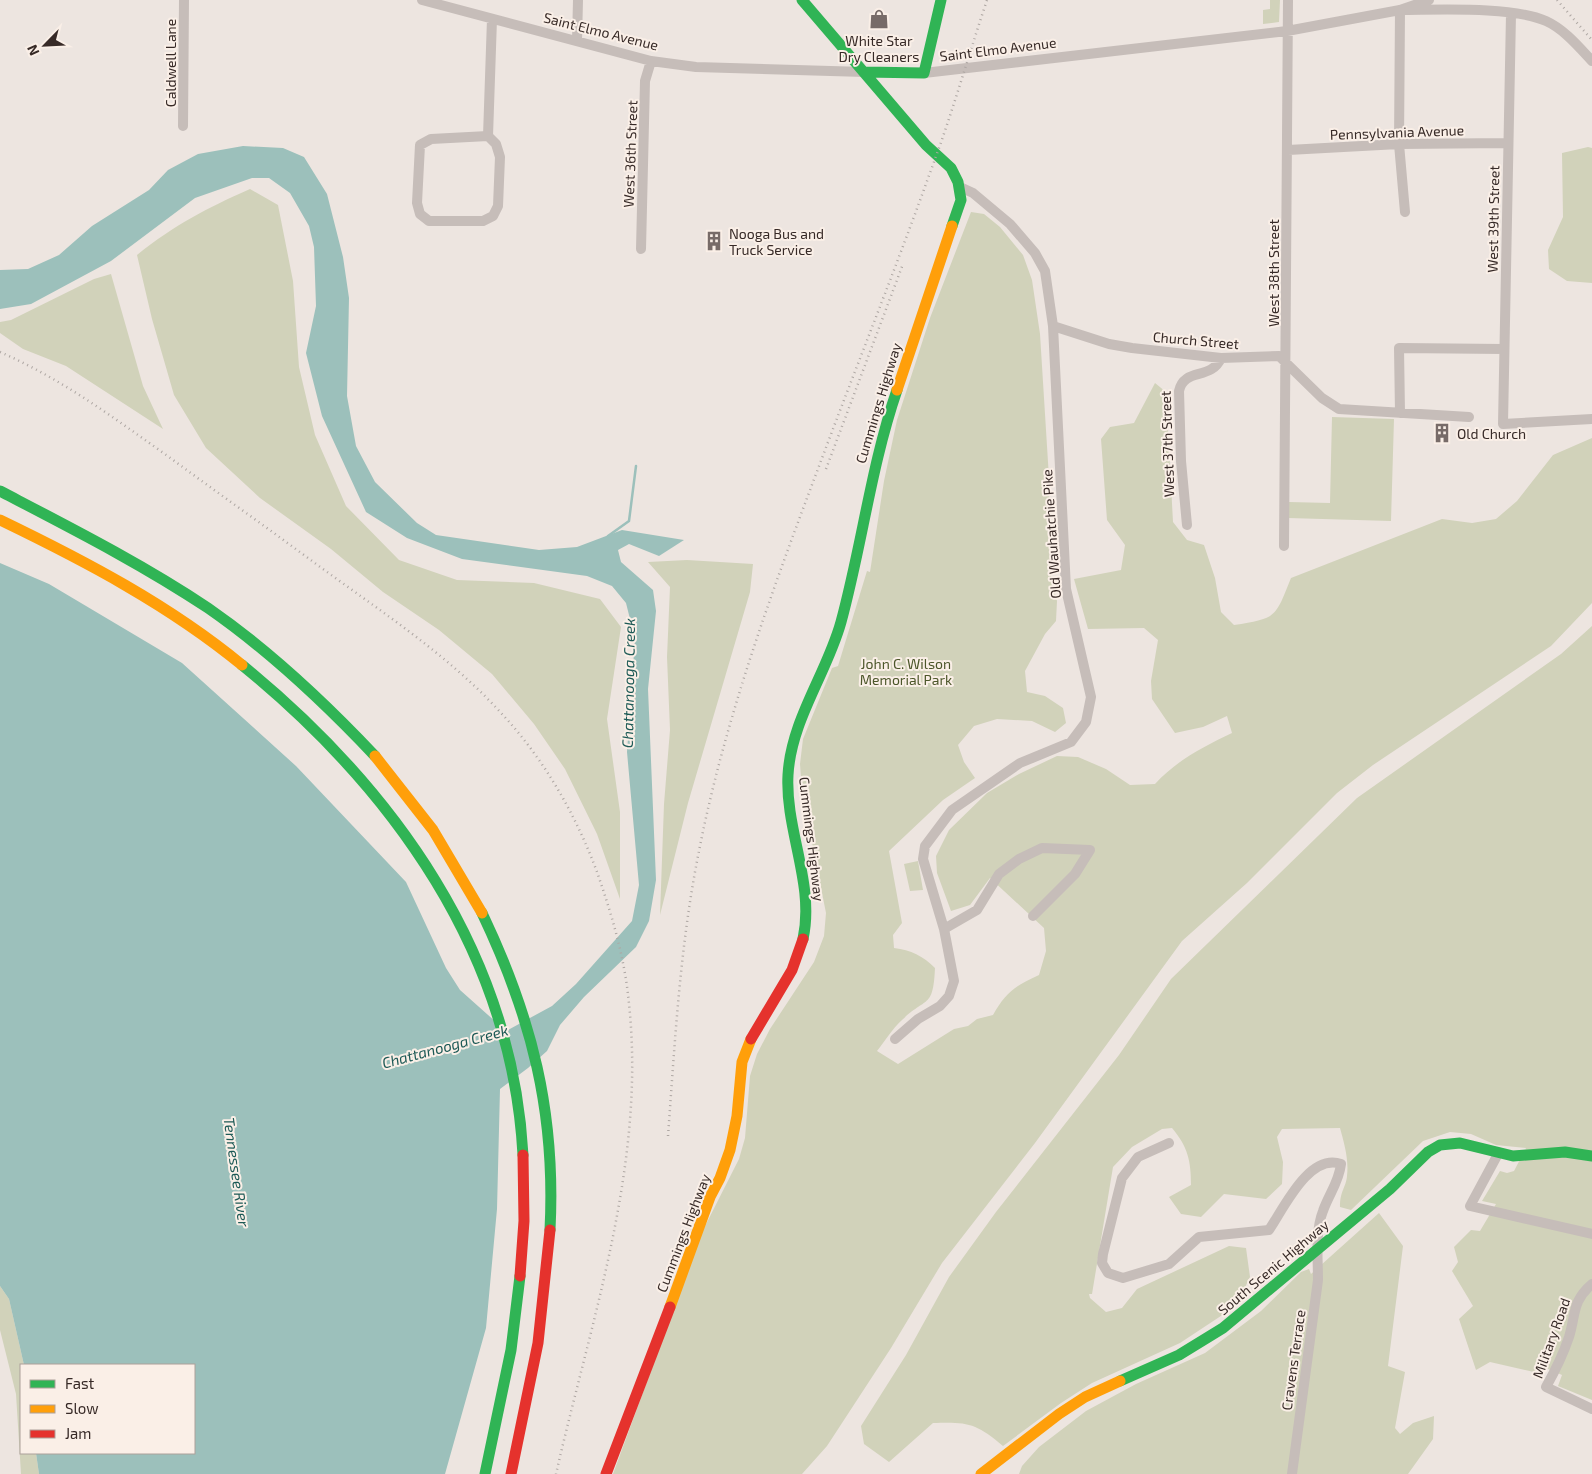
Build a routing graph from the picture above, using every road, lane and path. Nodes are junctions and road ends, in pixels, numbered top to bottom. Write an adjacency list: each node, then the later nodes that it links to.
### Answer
1 (184, 0): 17 (street, Caldwell Lane)
2 (422, 0): 10 (street, Saint Elmo Avenue)
3 (578, 0): 12 (street)
4 (802, 0): 15 (main road)
5 (941, 0): 16 (main road)
6 (1288, 0): 11 (street, West 38th Street)
7 (1430, 0): 8 (street, Saint Elmo Avenue)
8 (1400, 10): 9 (street); 11 (street, Saint Elmo Avenue); 20 (street)
9 (1511, 14): 14 (street); 19 (street, West 39th Street)
10 (492, 19): 12 (street, Saint Elmo Avenue); 18 (street)
11 (1287, 31): 16 (street, Saint Elmo Avenue); 21 (street, West 38th Street)
12 (577, 41): 13 (street, Saint Elmo Avenue)
13 (651, 61): 15 (street, Saint Elmo Avenue); 24 (street, West 36th Street)
14 (1592, 61)
15 (865, 72): 16 (main road, Saint Elmo Avenue); 22 (main road)
16 (924, 73)
17 (183, 126)
18 (488, 136): 18 (street)
19 (1508, 143): 20 (street, Pennsylvania Avenue); 26 (street, West 39th Street)
20 (1399, 144): 21 (street, Pennsylvania Avenue); 23 (street)
21 (1288, 150): 28 (street, West 38th Street)
22 (960, 187): 25 (street, Old Wauhatchie Pike); 48 (main road, Cummings Highway)
23 (1405, 212)
24 (641, 249)
25 (1053, 326): 27 (street, Church Street); 37 (street, Old Wauhatchie Pike)
26 (1504, 349): 29 (street); 31 (street, West 39th Street)
27 (1221, 358): 28 (street, Church Street); 34 (street, West 37th Street)
28 (1286, 364): 29 (street, Church Street); 35 (street, West 38th Street)
29 (1400, 413): 30 (street, Church Street)
30 (1469, 417)
31 (1592, 419)
32 (0, 491): 47 (main road)
33 (0, 520): 46 (main road)
34 (1187, 525)
35 (1284, 546)
36 (1033, 916): 37 (street)
37 (944, 928): 38 (street, Old Wauhatchie Pike)
38 (896, 1039)
39 (1169, 1143): 43 (street, Cravens Terrace)
40 (1498, 1154): 41 (main road, South Scenic Highway); 42 (street); 43 (main road, South Scenic Highway)
41 (1592, 1156)
42 (1592, 1234)
43 (1317, 1250): 49 (main road, South Scenic Highway); 50 (street, Cravens Terrace)
44 (1592, 1284): 45 (street, Military Road)
45 (1592, 1409)
46 (485, 1474)
47 (512, 1474)
48 (606, 1474)
49 (981, 1474)
50 (1292, 1474)

